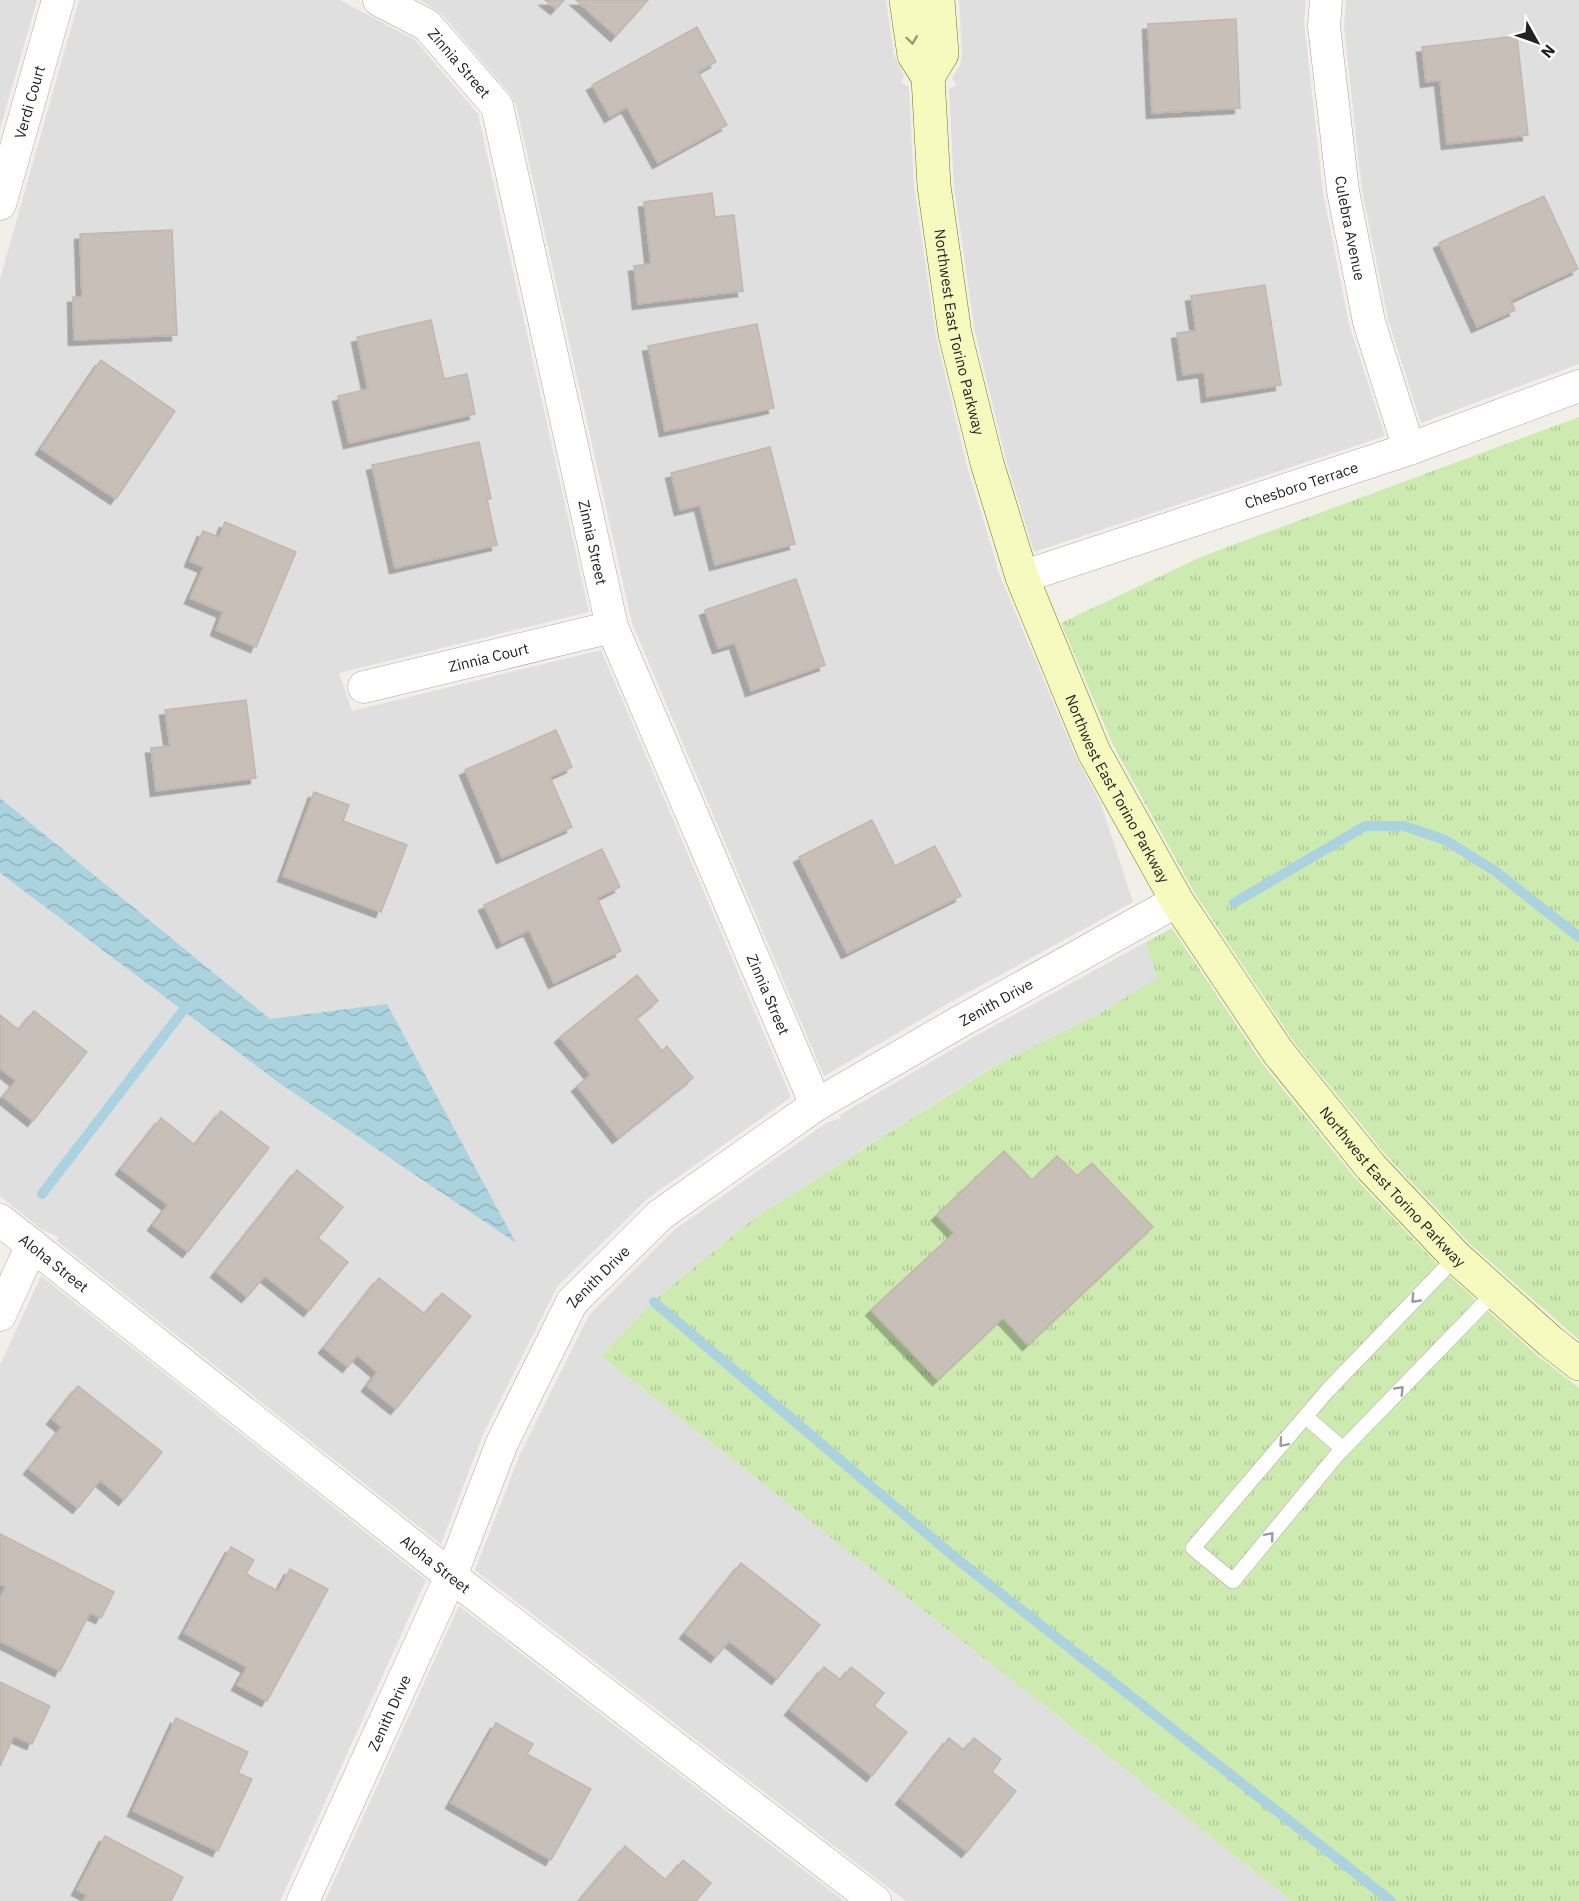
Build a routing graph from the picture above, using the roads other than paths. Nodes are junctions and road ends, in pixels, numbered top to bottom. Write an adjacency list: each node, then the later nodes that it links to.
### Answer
1 (58, 0): 7 (street, Verdi Court)
2 (379, 0): 11 (street, Zinnia Street)
3 (906, 0): 6 (street, Northwest East Torino Parkway, one-way to 6)
4 (938, 0): 6 (street)
5 (1326, 0): 9 (street, Culebra Avenue)
6 (928, 77): 10 (street, Northwest East Torino Parkway)
7 (0, 204)
8 (1579, 386): 9 (street, Chesboro Terrace)
9 (1409, 449): 10 (street, Chesboro Terrace)
10 (1022, 578): 13 (street, Northwest East Torino Parkway)
11 (612, 627): 12 (street, Zinnia Court); 14 (street, Zinnia Street)
12 (364, 687)
13 (1177, 901): 14 (street, Zenith Drive); 17 (street, Northwest East Torino Parkway)
14 (816, 1105): 23 (street, Zenith Drive)
15 (0, 1220): 16 (street, Aloha Street)
16 (32, 1245): 19 (street); 23 (street, Aloha Street)
17 (1456, 1257): 18 (street, Northwest East Torino Parkway); 21 (lane, one-way to 21)
18 (1495, 1292): 20 (street, Northwest East Torino Parkway); 22 (lane, one-way to 18)
19 (0, 1315)
20 (1579, 1364)
21 (1306, 1417): 22 (lane); 22 (lane, one-way to 22)
22 (1343, 1449)
23 (451, 1576): 24 (street, Zenith Drive); 25 (street, Aloha Street)
24 (303, 1901)
25 (875, 1901)

